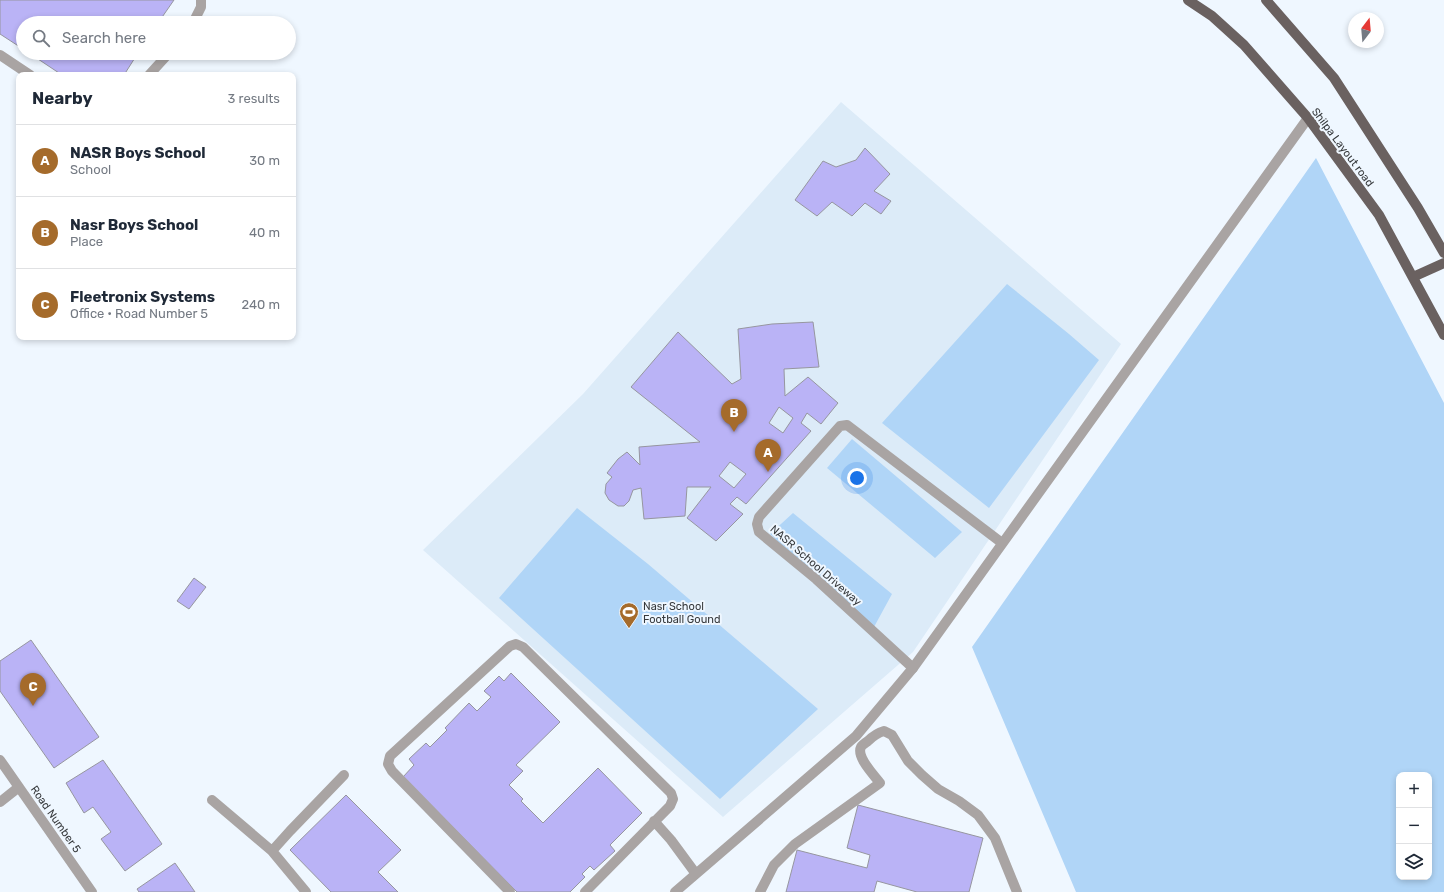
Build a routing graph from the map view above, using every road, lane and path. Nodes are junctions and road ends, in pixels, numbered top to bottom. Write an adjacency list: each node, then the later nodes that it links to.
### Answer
1 (201, 0): 4 (street)
2 (1188, 0): 9 (main road, Shilpa Layout road)
3 (1266, 0): 10 (main road)
4 (196, 16)
5 (0, 55): 7 (street)
6 (163, 60): 8 (street)
7 (26, 72)
8 (152, 72)
9 (1308, 118): 12 (main road, Shilpa Layout road); 14 (street)
10 (1444, 253)
11 (1444, 263): 12 (main road)
12 (1412, 277): 13 (main road, Shilpa Layout road)
13 (1444, 335)
14 (1002, 543): 15 (street); 15 (street, NASR School Driveway)
15 (913, 668): 16 (street)
16 (861, 730): 17 (street); 25 (street)
17 (869, 739): 31 (street); 32 (street)
18 (0, 760): 20 (street, Road Number 5)
19 (344, 775): 24 (street)
20 (19, 787): 22 (street); 26 (street, Road Number 5)
21 (212, 800): 24 (street)
22 (0, 802)
23 (654, 821): 25 (street); 28 (street); 29 (street)
24 (272, 851): 27 (street)
25 (696, 874): 30 (street)
26 (92, 892)
27 (306, 892)
28 (510, 892)
29 (585, 892)
30 (675, 892)
31 (760, 892)
32 (1017, 892)

